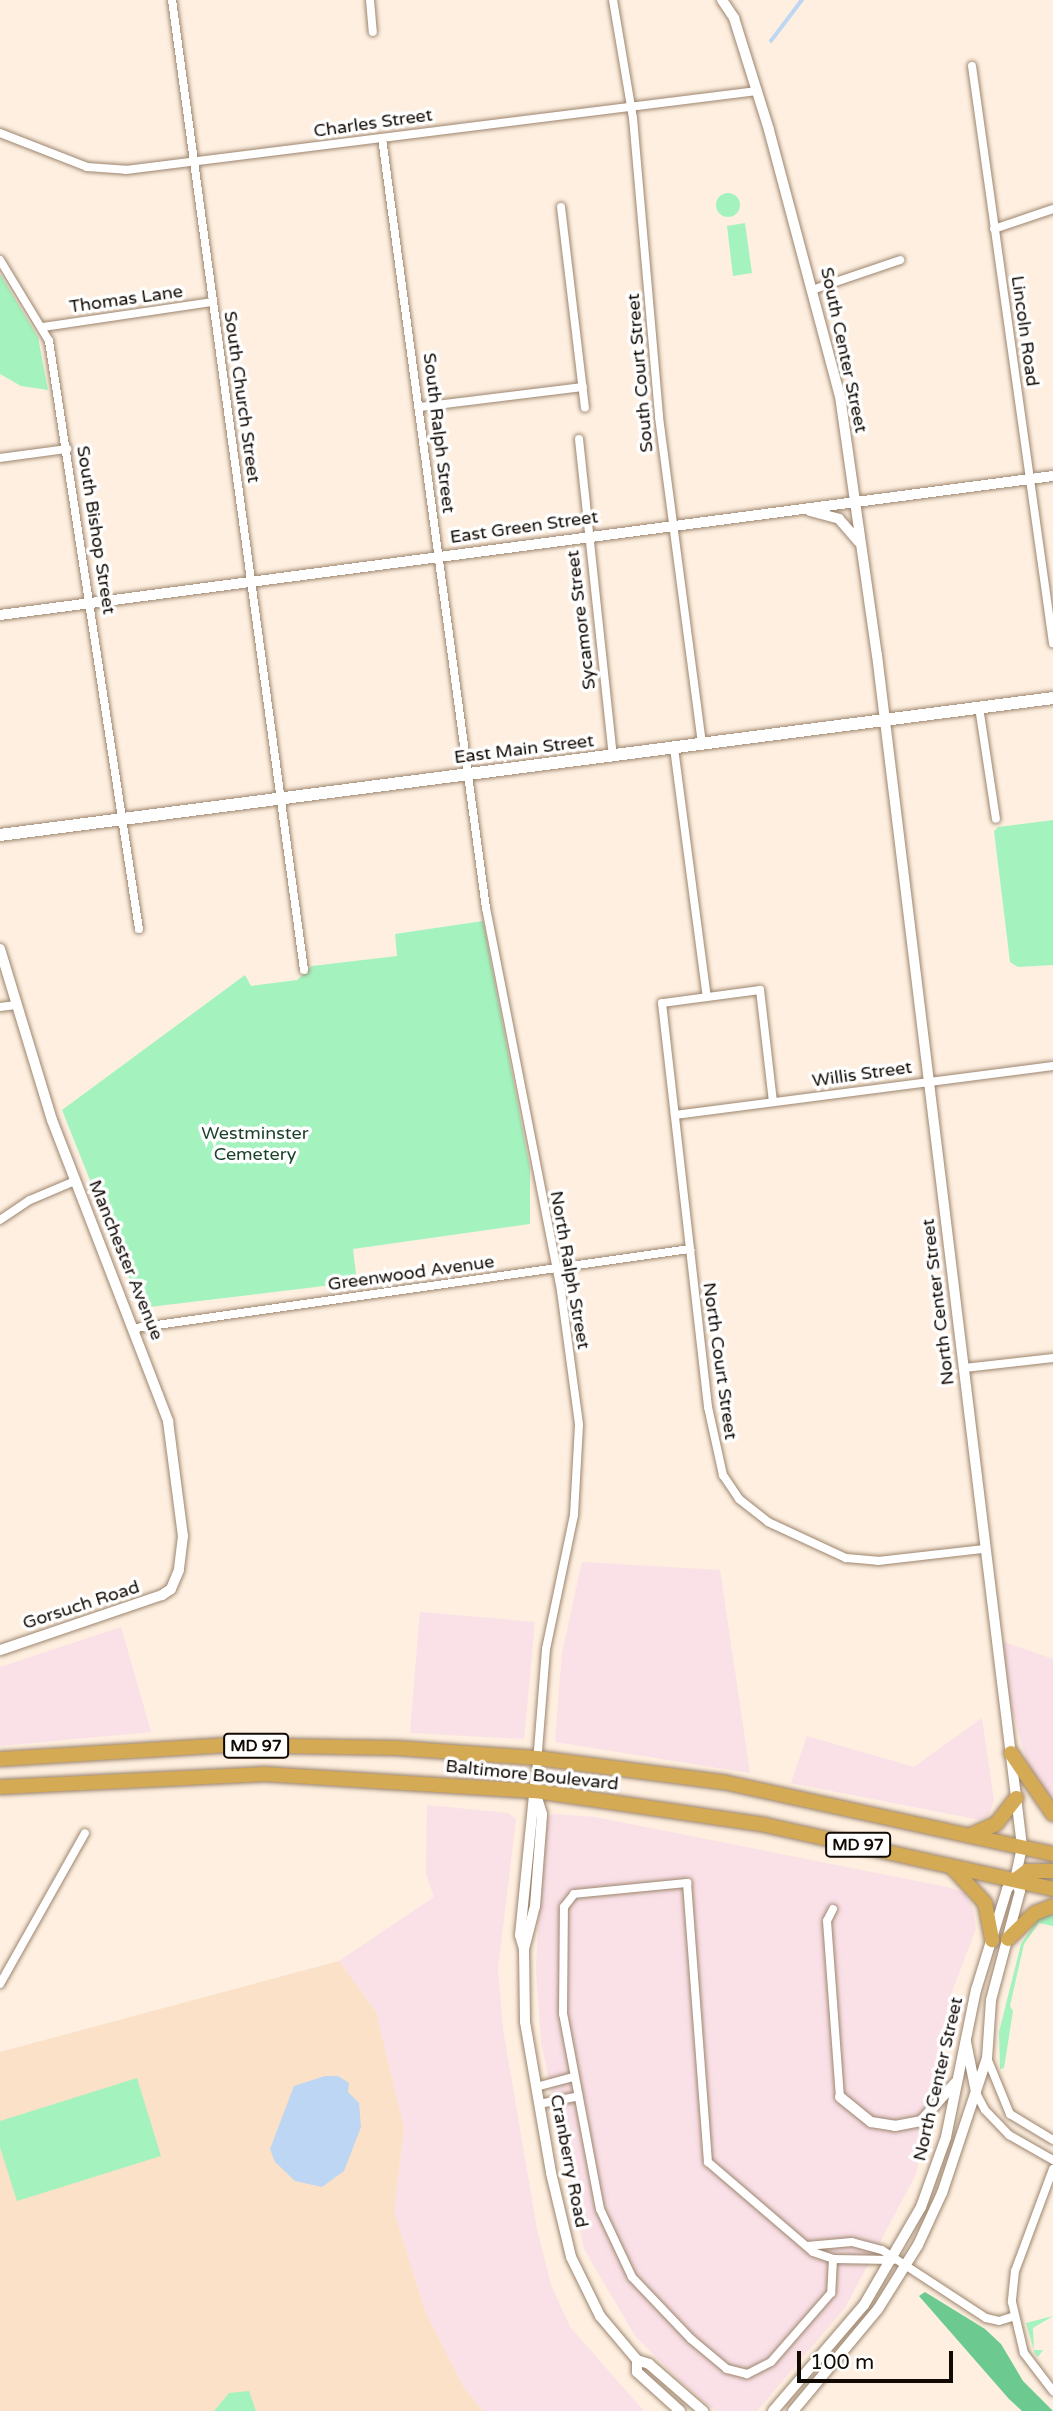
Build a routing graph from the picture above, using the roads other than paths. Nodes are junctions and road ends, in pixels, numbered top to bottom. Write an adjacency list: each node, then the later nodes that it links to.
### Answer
1 (172, 0): 11 (street, South Church Street)
2 (370, 0): 5 (street)
3 (613, 0): 8 (street, South Court Street)
4 (722, 0): 7 (street, South Center Street)
5 (373, 32)
6 (972, 65): 14 (street, Lincoln Road)
7 (757, 91): 8 (street, Charles Street); 17 (street, South Center Street)
8 (631, 107): 10 (street, Charles Street); 30 (street, South Court Street)
9 (0, 133): 11 (street, Charles Street)
10 (382, 138): 11 (street, Charles Street); 21 (street, South Ralph Street)
11 (195, 162): 18 (street, South Church Street)
12 (561, 207): 20 (street)
13 (1053, 209): 14 (street)
14 (994, 229): 27 (street, Lincoln Road)
15 (0, 260): 19 (street, South Bishop Street)
16 (900, 260): 17 (street)
17 (815, 289): 28 (street, South Center Street)
18 (213, 302): 19 (street, Thomas Lane); 34 (street, South Church Street)
19 (43, 327): 24 (street, South Bishop Street)
20 (583, 387): 21 (street); 22 (street)
21 (421, 407): 33 (street, South Ralph Street)
22 (585, 408)
23 (579, 439): 31 (street, Sycamore Street)
24 (67, 449): 25 (street); 35 (street, South Bishop Street)
25 (0, 458)
26 (1053, 476): 27 (street, East Green Street)
27 (1032, 478): 28 (street, East Green Street); 37 (street, Lincoln Road)
28 (855, 501): 29 (street, East Green Street); 32 (street, South Center Street)
29 (781, 511): 30 (street, East Green Street); 32 (street)
30 (672, 526): 31 (street, East Green Street); 41 (street, South Court Street)
31 (587, 536): 33 (street, East Green Street); 43 (street, Sycamore Street)
32 (863, 551): 40 (street, South Center Street)
33 (440, 556): 34 (street, East Green Street); 44 (street, South Ralph Street)
34 (252, 580): 35 (street, East Green Street); 45 (street, South Church Street)
35 (91, 602): 36 (street, East Green Street); 46 (street, South Bishop Street)
36 (0, 615)
37 (1053, 643)
38 (1053, 698): 39 (main road, East Main Street)
39 (979, 707): 40 (main road, East Main Street); 47 (street)
40 (885, 720): 41 (main road, East Main Street); 56 (street, North Center Street)
41 (702, 744): 42 (main road, East Main Street)
42 (674, 748): 43 (main road, East Main Street); 52 (street)
43 (613, 755): 44 (main road, East Main Street)
44 (469, 773): 45 (main road, East Main Street); 62 (street, North Ralph Street)
45 (282, 797): 46 (main road, East Main Street); 51 (street, South Church Street)
46 (123, 819): 48 (main road, East Main Street); 49 (street, South Bishop Street)
47 (996, 820)
48 (0, 835)
49 (139, 929)
50 (0, 950): 53 (street, Manchester Avenue)
51 (304, 970)
52 (707, 997): 57 (street); 58 (street, North Court Street)
53 (16, 1005): 54 (street); 59 (street, Manchester Avenue)
54 (0, 1007)
55 (1053, 1066): 56 (street, Willis Street)
56 (929, 1081): 57 (street, Willis Street); 65 (street, North Center Street)
57 (773, 1102): 58 (street, Willis Street)
58 (675, 1115): 61 (street, North Court Street)
59 (75, 1181): 60 (street); 63 (street, Manchester Avenue)
60 (0, 1220)
61 (690, 1249): 62 (street, Greenwood Avenue); 66 (street, North Court Street)
62 (556, 1269): 63 (street, Greenwood Avenue); 70 (street, North Ralph Street)
63 (136, 1328): 67 (street, Manchester Avenue)
64 (1053, 1358): 65 (street)
65 (964, 1368): 66 (street, North Center Street)
66 (984, 1549): 69 (street, North Center Street)
67 (171, 1589): 68 (street, Gorsuch Road)
68 (0, 1650)
69 (1011, 1753): 75 (street, North Center Street); 76 (highway)
70 (537, 1758): 71 (highway, Baltimore Boulevard / MD 97); 72 (street, North Ralph Street); 78 (highway, Baltimore Boulevard / MD 97)
71 (0, 1759)
72 (537, 1775): 74 (street, Cranberry Road)
73 (0, 1787): 74 (highway, Baltimore Boulevard / MD 97)
74 (536, 1791): 81 (highway, Baltimore Boulevard / MD 97); 94 (street, Cranberry Road)
75 (1016, 1798): 78 (highway); 79 (street, North Center Street)
76 (1053, 1814)
77 (85, 1833): 89 (street)
78 (971, 1835): 79 (highway, Baltimore Boulevard / MD 97)
79 (1021, 1847): 80 (highway, Baltimore Boulevard / MD 97); 83 (street, North Center Street)
80 (1053, 1854)
81 (951, 1866): 83 (highway, Baltimore Boulevard / MD 97); 88 (highway)
82 (1053, 1871): 83 (highway)
83 (1015, 1880): 84 (highway, Baltimore Boulevard / MD 97); 87 (street, North Center Street); 88 (street, North Center Street)
84 (1053, 1889)
85 (1053, 1906): 87 (highway)
86 (833, 1909): 97 (street)
87 (1008, 1939): 91 (street, North Center Street)
88 (992, 1940): 90 (street, North Center Street)
89 (0, 1984)
90 (964, 2033): 93 (street, North Center Street); 95 (street)
91 (987, 2058): 95 (street, North Center Street); 99 (street)
92 (574, 2077): 94 (street); 96 (street); 102 (street)
93 (957, 2081): 97 (street); 104 (street, North Center Street)
94 (536, 2087): 98 (street, Cranberry Road)
95 (976, 2093): 100 (street); 105 (street, North Center Street)
96 (576, 2097): 98 (street); 103 (street)
97 (840, 2097)
98 (539, 2104): 107 (street, Cranberry Road)
99 (1053, 2140)
100 (1053, 2160)
101 (1053, 2169): 106 (street)
102 (807, 2246): 103 (street); 104 (street)
103 (833, 2259): 104 (street)
104 (894, 2260): 105 (street); 111 (street, North Center Street)
105 (905, 2267): 106 (street); 112 (street, North Center Street)
106 (1012, 2317): 108 (street)
107 (637, 2360): 109 (street, Cranberry Road); 110 (street, Cranberry Road)
108 (1053, 2391)
109 (680, 2411)
110 (703, 2411)
111 (773, 2411)
112 (793, 2411)

